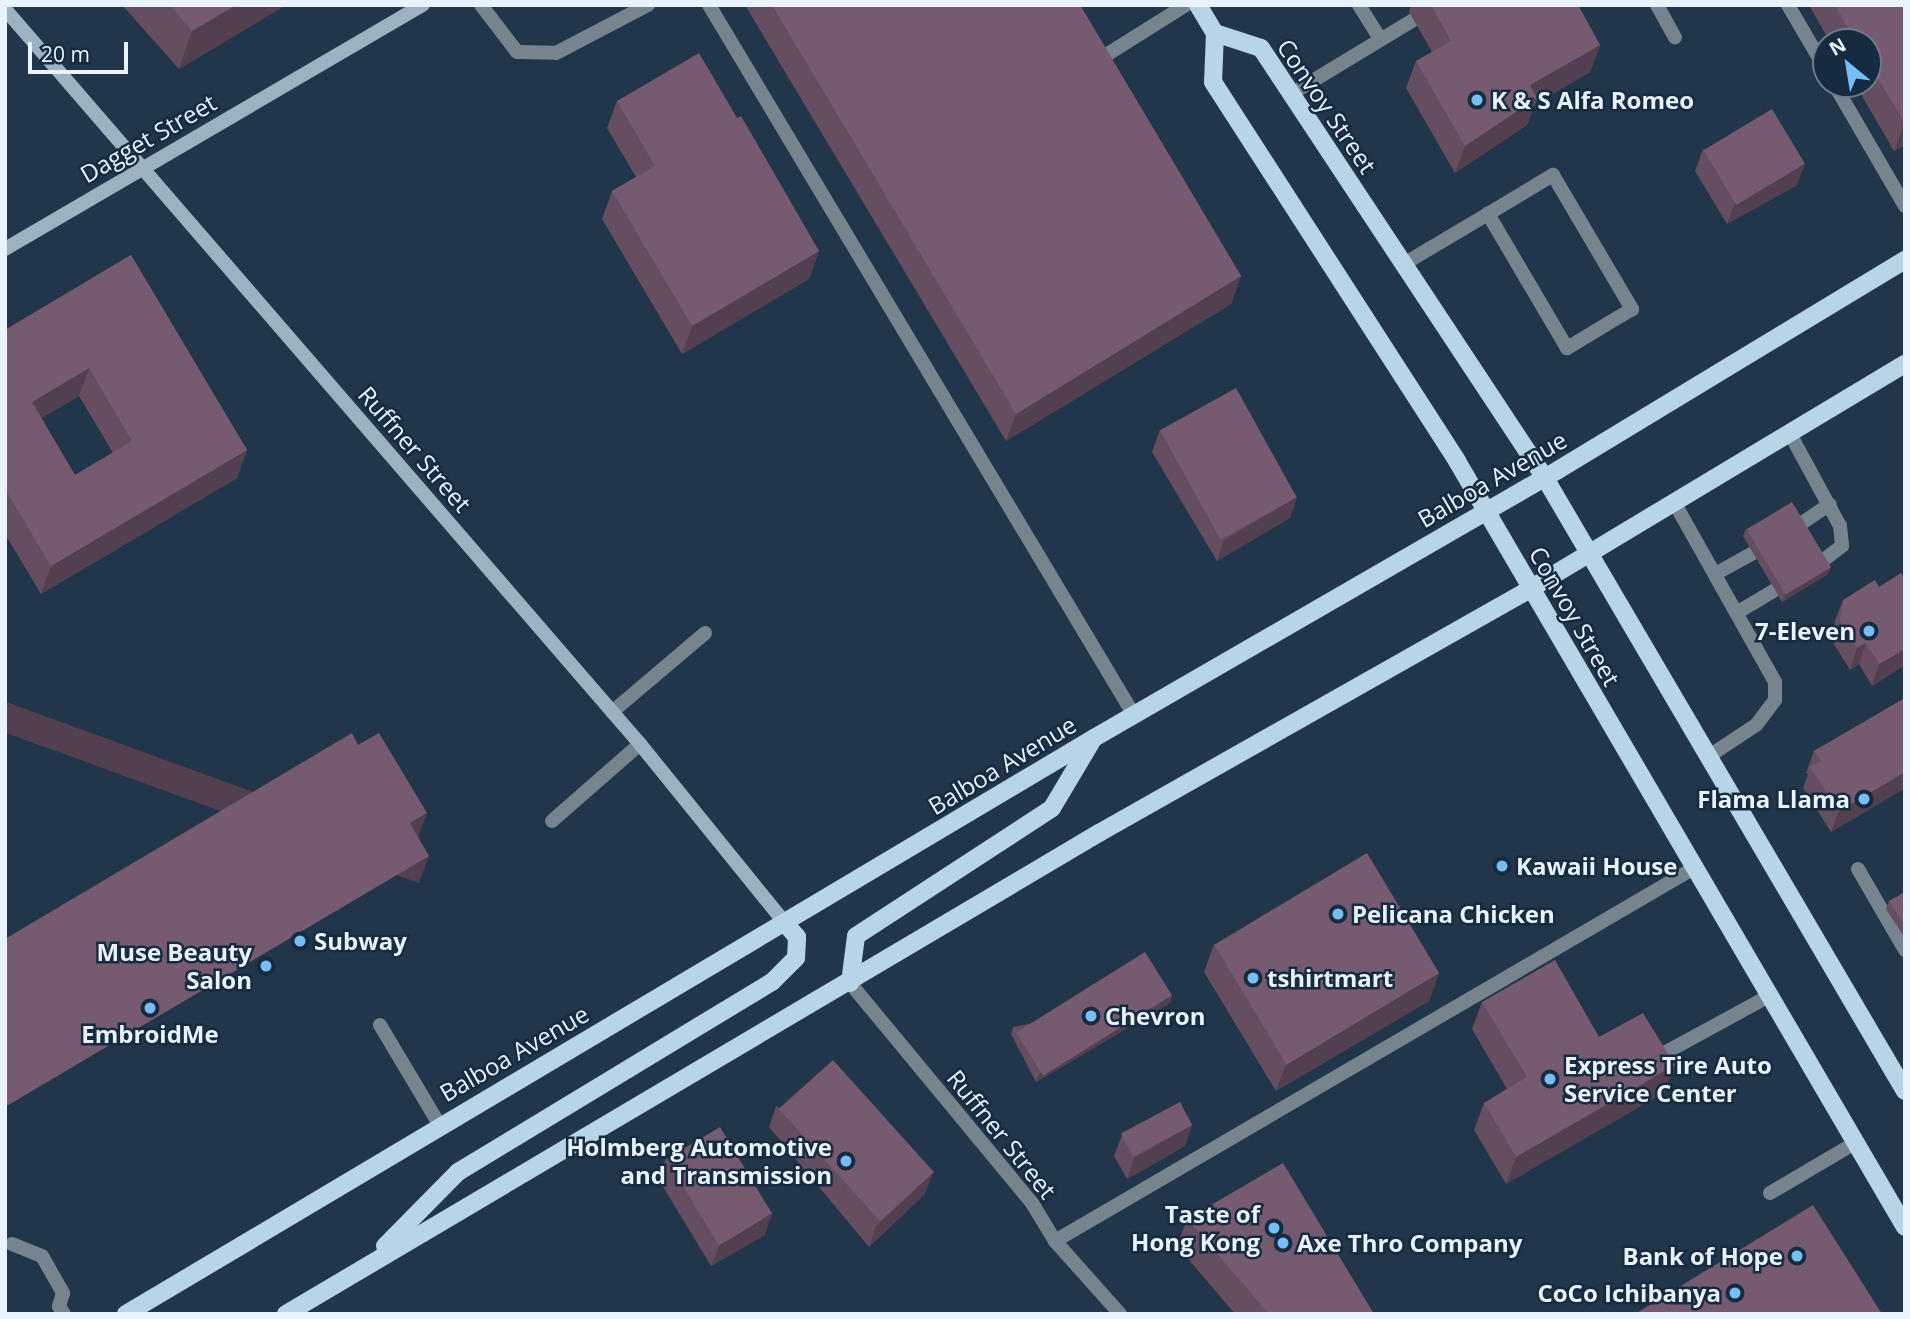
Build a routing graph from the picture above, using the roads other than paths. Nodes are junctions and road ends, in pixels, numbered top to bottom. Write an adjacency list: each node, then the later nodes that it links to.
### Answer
1 (423, 5): 19 (street, Dagget Street)
2 (481, 5): 3 (street)
3 (648, 5)
4 (709, 5): 41 (street)
5 (1186, 5): 16 (street)
6 (1198, 5): 12 (main road)
7 (1359, 5): 14 (street)
8 (1657, 5): 13 (street)
9 (1788, 5): 15 (street)
10 (5, 9): 19 (street, Ruffner Street)
11 (1413, 19): 14 (street)
12 (1215, 33): 17 (main road, Convoy Street); 30 (main road, Convoy Street)
13 (1675, 37)
14 (1380, 39): 17 (street)
15 (1812, 46)
16 (1090, 65)
17 (1292, 94): 24 (main road, Convoy Street)
18 (1842, 98): 20 (street)
19 (141, 168): 22 (street, Dagget Street); 40 (street, Ruffner Street)
20 (1905, 206)
21 (1488, 214): 21 (street); 24 (street)
22 (5, 248)
23 (1905, 260): 27 (main road, Balboa Avenue)
24 (1404, 264): 27 (main road, Convoy Street)
25 (1905, 364): 26 (main road)
26 (1789, 432): 28 (main road); 29 (street)
27 (1545, 478): 30 (main road, Balboa Avenue); 32 (main road, Convoy Street)
28 (1674, 502): 32 (main road); 35 (street)
29 (1830, 504): 31 (street); 34 (street)
30 (1487, 512): 36 (main road, Convoy Street); 41 (main road, Balboa Avenue)
31 (1799, 525)
32 (1590, 553): 36 (main road); 44 (main road, Convoy Street)
33 (1753, 553): 35 (street)
34 (1821, 562)
35 (1717, 573): 38 (street)
36 (1530, 589): 46 (main road, Convoy Street); 50 (main road)
37 (1775, 590): 38 (street)
38 (1738, 612): 44 (street)
39 (705, 633): 40 (street)
40 (612, 712): 43 (street, Ruffner Street)
41 (1134, 715): 42 (main road, Balboa Avenue)
42 (1094, 738): 48 (main road, Balboa Avenue); 50 (main road)
43 (639, 744): 45 (street); 48 (street, Ruffner Street)
44 (1709, 756): 54 (main road, Convoy Street)
45 (552, 821)
46 (1694, 868): 51 (main road, Convoy Street); 59 (street)
47 (1858, 869): 49 (street)
48 (785, 923): 55 (main road, Balboa Avenue); 61 (main road)
49 (1905, 950)
50 (850, 983): 59 (street, Ruffner Street); 61 (main road)
51 (1769, 996): 53 (street); 56 (main road, Convoy Street)
52 (380, 1025): 55 (street)
53 (1659, 1056)
54 (1903, 1082)
55 (439, 1125): 63 (main road, Balboa Avenue)
56 (1855, 1143): 57 (street); 58 (main road, Convoy Street)
57 (1770, 1193)
58 (1905, 1227)
59 (1055, 1241): 65 (street, Ruffner Street)
60 (12, 1244): 62 (street)
61 (367, 1263): 64 (main road)
62 (64, 1314)
63 (126, 1314)
64 (286, 1314)
65 (1120, 1314)

